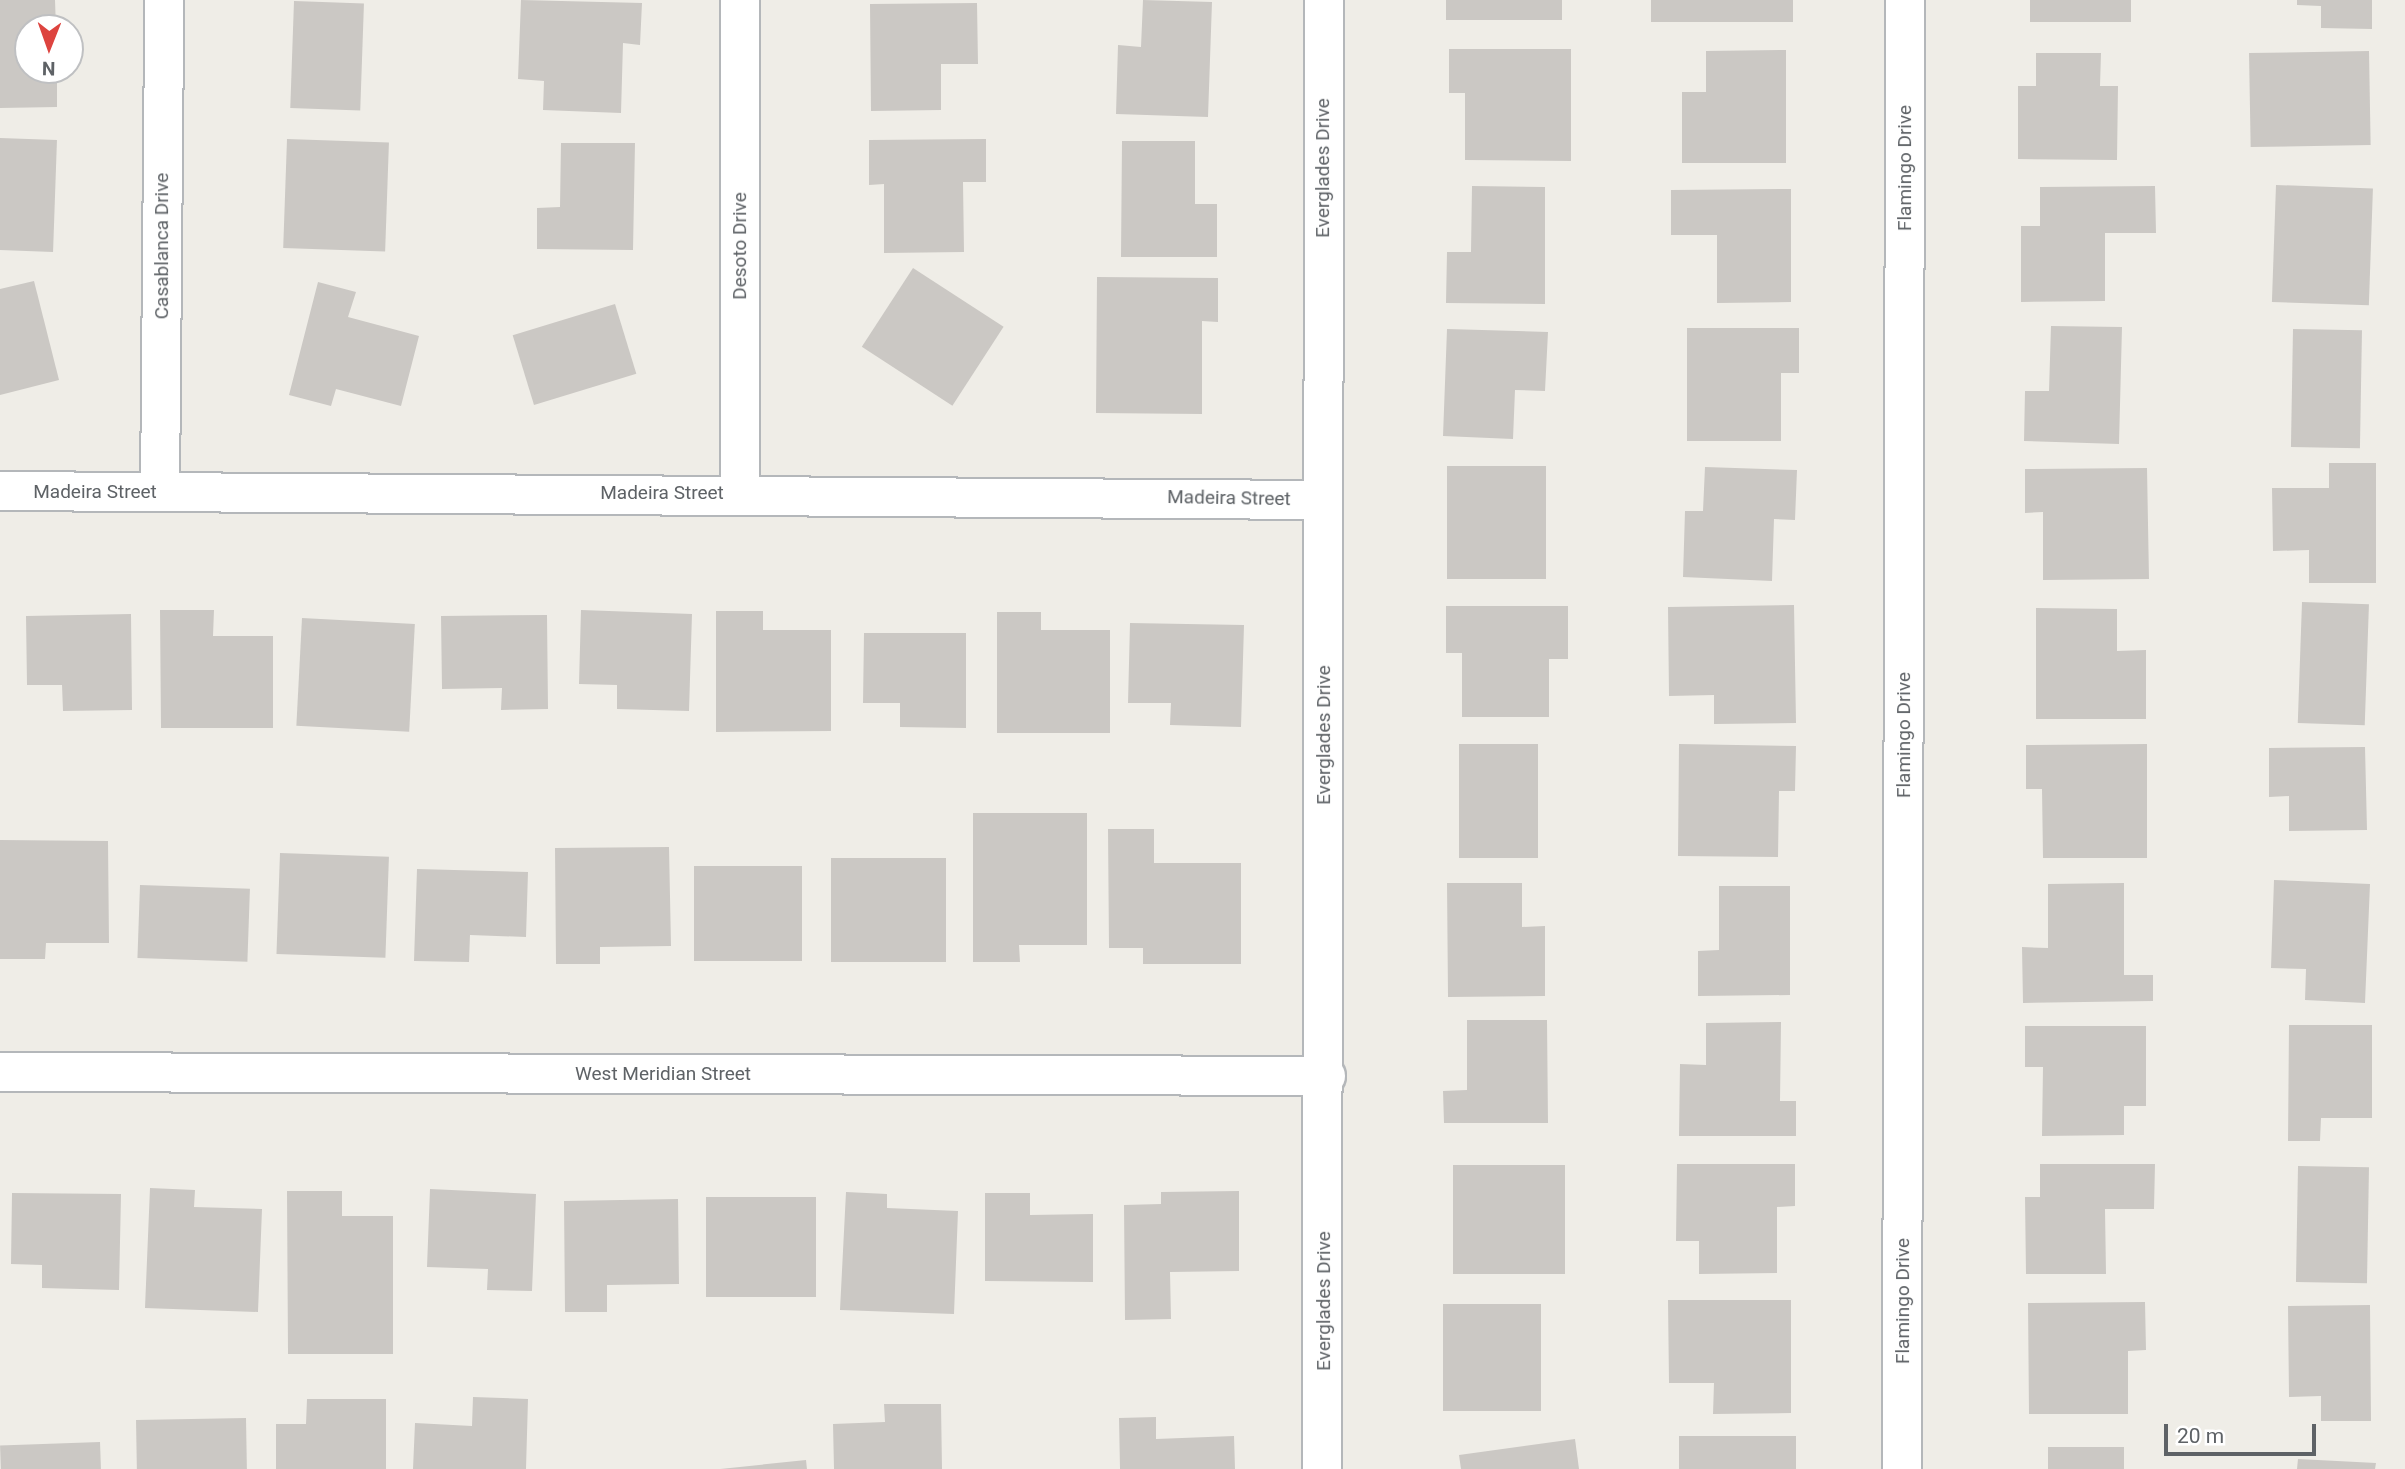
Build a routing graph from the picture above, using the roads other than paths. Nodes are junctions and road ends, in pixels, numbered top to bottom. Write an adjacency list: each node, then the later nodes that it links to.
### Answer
1 (164, 0): 6 (street, Casablanca Drive)
2 (740, 0): 7 (street, Desoto Drive)
3 (1324, 0): 8 (street, Everglades Drive)
4 (1905, 0): 12 (street, Flamingo Drive)
5 (0, 491): 6 (street, Madeira Street)
6 (160, 492): 7 (street, Madeira Street)
7 (740, 493): 8 (street, Madeira Street)
8 (1323, 500): 10 (street, Everglades Drive)
9 (0, 1072): 10 (street, West Meridian Street)
10 (1326, 1076): 11 (street, Everglades Drive)
11 (1322, 1469)
12 (1902, 1469)

